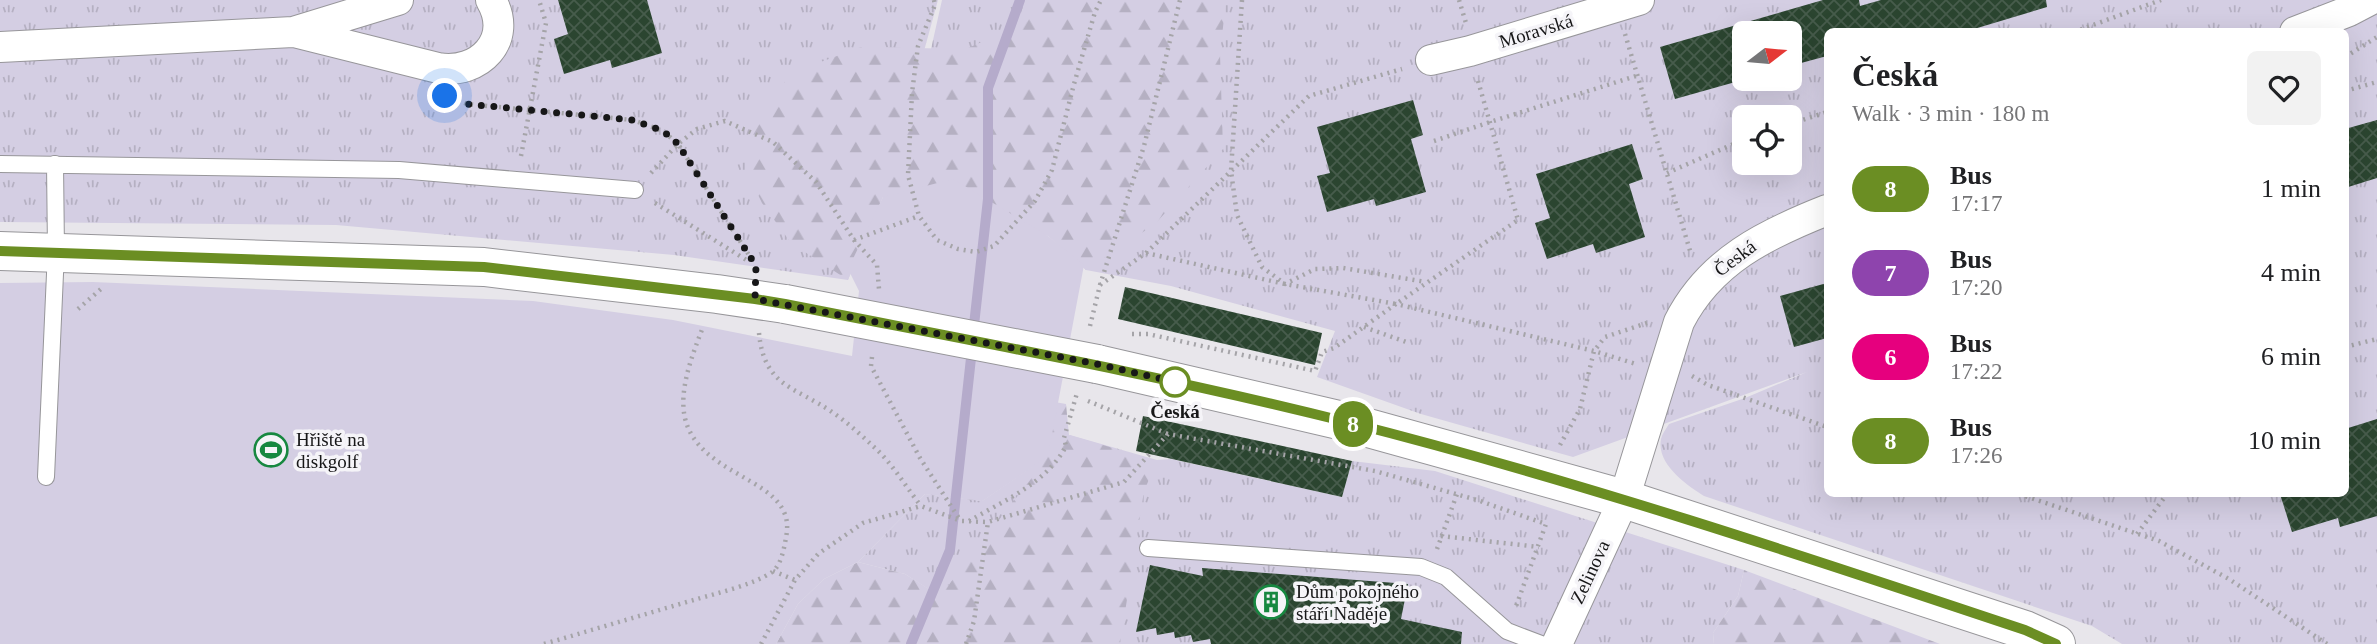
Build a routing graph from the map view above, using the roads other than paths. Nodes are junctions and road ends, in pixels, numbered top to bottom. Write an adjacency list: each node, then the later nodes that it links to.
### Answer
1 (398, 0): 6 (street)
2 (491, 0): 6 (street)
3 (2370, 0): 5 (street)
4 (1628, 3): 8 (street, Moravská)
5 (2305, 28)
6 (293, 32): 7 (street)
7 (0, 47)
8 (1431, 60)
9 (0, 164): 10 (lane)
10 (55, 164): 11 (lane); 14 (lane)
11 (635, 190)
12 (1824, 211): 16 (street, Česká)
13 (0, 251): 14 (street)
14 (56, 251): 15 (lane); 16 (street, bridge)
15 (46, 477)
16 (1624, 499): 19 (street, Zelinova); 20 (street)
17 (1148, 548): 18 (lane)
18 (1541, 644)
19 (1557, 644)
20 (2056, 644)

